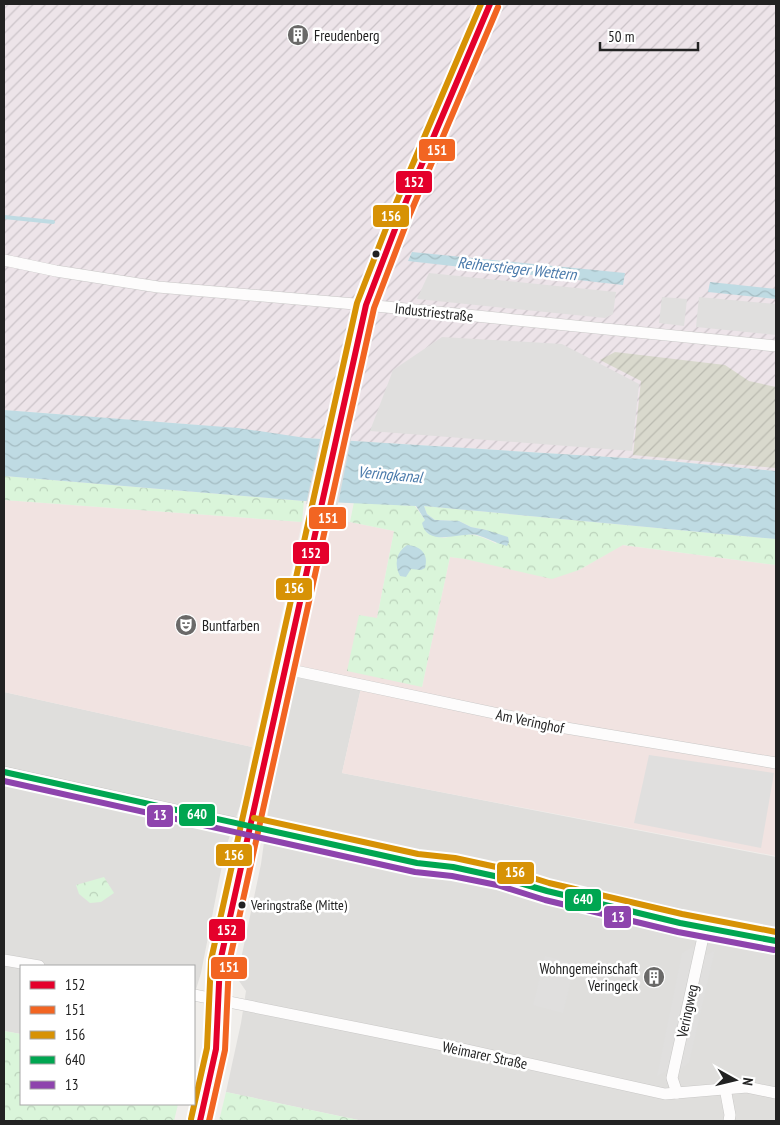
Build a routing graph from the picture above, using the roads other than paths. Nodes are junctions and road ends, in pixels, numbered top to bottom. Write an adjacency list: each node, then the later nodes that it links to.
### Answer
1 (490, 4): 3 (street)
2 (4, 260): 3 (street, Industriestraße)
3 (366, 305): 4 (street, Industriestraße); 5 (street)
4 (776, 346)
5 (286, 669): 6 (street, Am Veringhof); 8 (street)
6 (776, 762)
7 (4, 772): 8 (street)
8 (252, 827): 9 (street); 14 (street)
9 (705, 928): 10 (street); 16 (street, Veringweg)
10 (776, 941)
11 (4, 960): 12 (street)
12 (32, 965)
13 (195, 995): 14 (street, Weimarer Straße)
14 (218, 999): 16 (street, Weimarer Straße); 18 (street); 21 (street)
15 (725, 1088): 16 (street, Weimarer Straße); 17 (street, Weimarer Straße); 22 (street)
16 (677, 1093)
17 (776, 1093)
18 (195, 1096)
19 (193, 1105): 20 (street)
20 (189, 1121)
21 (200, 1121)
22 (729, 1121)

